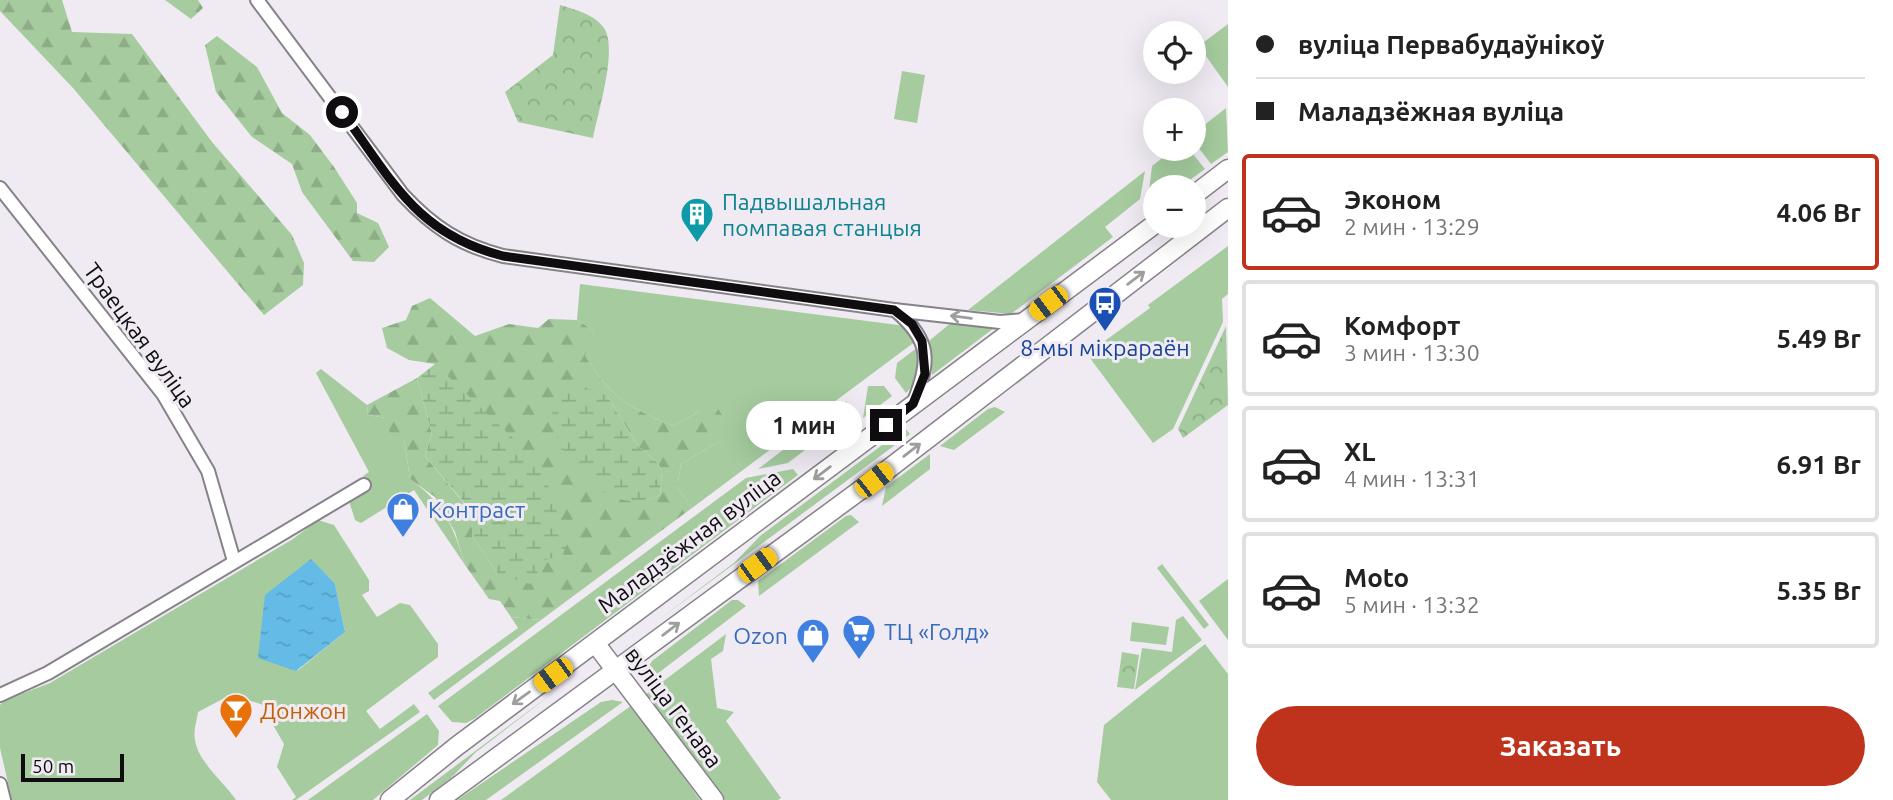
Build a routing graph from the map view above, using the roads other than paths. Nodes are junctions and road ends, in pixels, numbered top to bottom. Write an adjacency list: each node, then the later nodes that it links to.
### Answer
1 (257, 0): 7 (street)
2 (1228, 169): 3 (main road)
3 (1206, 186)
4 (0, 188): 11 (street, Траецкая вуліца)
5 (1228, 208): 13 (main road, one-way to 5)
6 (1143, 233): 8 (main road, Маладзёжная вуліца)
7 (894, 310): 8 (street, one-way to 7); 9 (street)
8 (1027, 320): 9 (main road, Маладзёжная вуліца)
9 (913, 404): 12 (main road, Маладзёжная вуліца, one-way to 12)
10 (364, 485): 11 (street)
11 (234, 561): 14 (street)
12 (595, 643): 13 (main road, вуліца Генава); 17 (main road, Маладзёжная вуліца, one-way to 17)
13 (616, 670): 18 (main road); 19 (main road, вуліца Генава)
14 (0, 695)
15 (0, 784): 16 (street)
16 (4, 800)
17 (390, 800)
18 (439, 800)
19 (714, 800)

